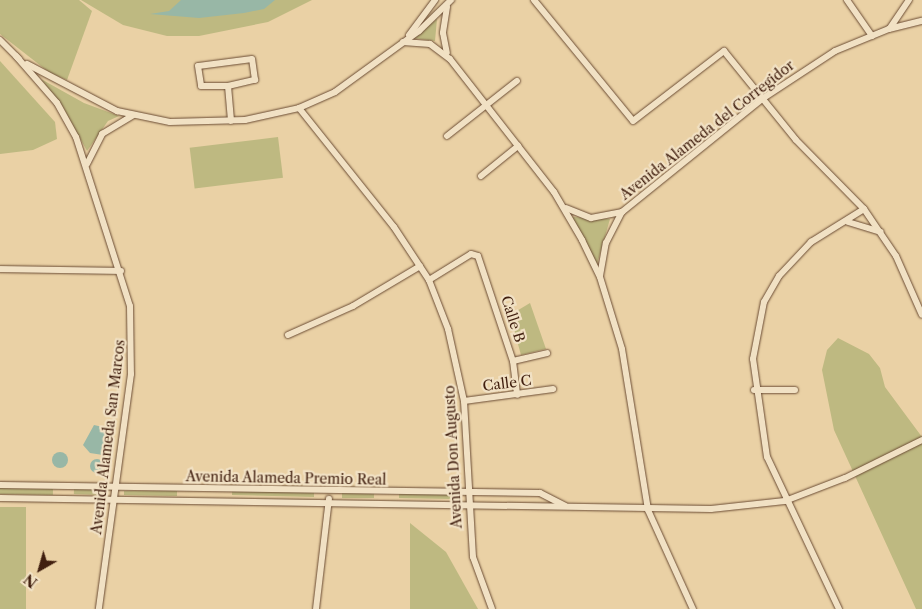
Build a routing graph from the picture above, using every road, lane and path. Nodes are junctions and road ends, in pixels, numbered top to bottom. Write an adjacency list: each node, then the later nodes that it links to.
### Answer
1 (436, 0): 10 (street)
2 (534, 0): 15 (street)
3 (847, 0): 8 (street)
4 (910, 0): 7 (street)
5 (449, 2): 10 (street); 12 (street)
6 (922, 21): 7 (street, Avenida Alameda del Corregidor)
7 (890, 29): 8 (street, Avenida Alameda del Corregidor)
8 (872, 36): 15 (street, Avenida Alameda del Corregidor)
9 (0, 40): 11 (street)
10 (404, 42): 12 (street); 17 (street)
11 (16, 56): 18 (street); 22 (street, Avenida Alameda San Marcos)
12 (450, 59): 16 (street)
13 (516, 81): 16 (street)
14 (228, 86): 14 (street); 19 (street)
15 (762, 100): 25 (street); 26 (street, Avenida Alameda del Corregidor)
16 (486, 105): 20 (street); 21 (street)
17 (299, 108): 19 (street); 29 (street, Avenida Don Augusto)
18 (135, 115): 19 (street); 22 (street)
19 (231, 121)
20 (447, 136)
21 (518, 146): 23 (street); 24 (street)
22 (87, 164): 31 (street, Avenida Alameda San Marcos)
23 (481, 176)
24 (565, 208): 26 (street, Avenida Alameda del Corregidor); 32 (street)
25 (864, 208): 27 (street); 28 (street)
26 (622, 212): 32 (street, Avenida Alameda del Corregidor)
27 (848, 222): 28 (street); 39 (street)
28 (882, 233): 34 (street)
29 (420, 266): 33 (street, Avenida Don Augusto); 35 (street)
30 (0, 269): 31 (street)
31 (121, 271): 45 (street, Avenida Alameda San Marcos)
32 (600, 277): 60 (street)
33 (429, 280): 37 (street, Calle B); 42 (street, Avenida Don Augusto)
34 (922, 315)
35 (288, 335)
36 (547, 353): 37 (street)
37 (513, 361): 41 (street, Calle B)
38 (553, 389): 41 (street, Calle C)
39 (754, 390): 40 (street); 56 (street)
40 (795, 390)
41 (517, 395): 42 (street, Calle C)
42 (464, 401): 50 (street, Avenida Don Augusto)
43 (922, 440): 56 (street, Avenida Alameda Premio Real)
44 (0, 485): 45 (street, Avenida Alameda Premio Real)
45 (114, 487): 46 (street, Avenida Alameda Premio Real); 52 (street, Avenida Alameda San Marcos)
46 (187, 489): 47 (street, Avenida Alameda Premio Real); 53 (street)
47 (222, 489): 48 (street, Avenida Alameda Premio Real); 54 (street)
48 (330, 490): 49 (street, Avenida Alameda Premio Real); 55 (street)
49 (385, 492): 50 (street, Avenida Alameda Premio Real); 57 (street)
50 (467, 492): 58 (street, Avenida Don Augusto); 59 (street, Avenida Alameda Premio Real)
51 (0, 498): 52 (street, Avenida Alameda Premio Real)
52 (113, 500): 53 (street, Avenida Alameda Premio Real); 61 (street, Avenida Alameda San Marcos)
53 (187, 500): 54 (street, Avenida Alameda Premio Real)
54 (222, 500): 55 (street, Avenida Alameda Premio Real)
55 (329, 501): 57 (street, Avenida Alameda Premio Real); 62 (street)
56 (785, 501): 60 (street, Avenida Alameda Premio Real); 65 (street)
57 (386, 502): 58 (street, Avenida Alameda Premio Real)
58 (467, 504): 59 (street, Avenida Alameda Premio Real); 63 (street, Avenida Don Augusto)
59 (566, 507): 60 (street, Avenida Alameda Premio Real)
60 (648, 510): 64 (street)
61 (99, 609)
62 (316, 609)
63 (492, 609)
64 (693, 609)
65 (839, 609)

